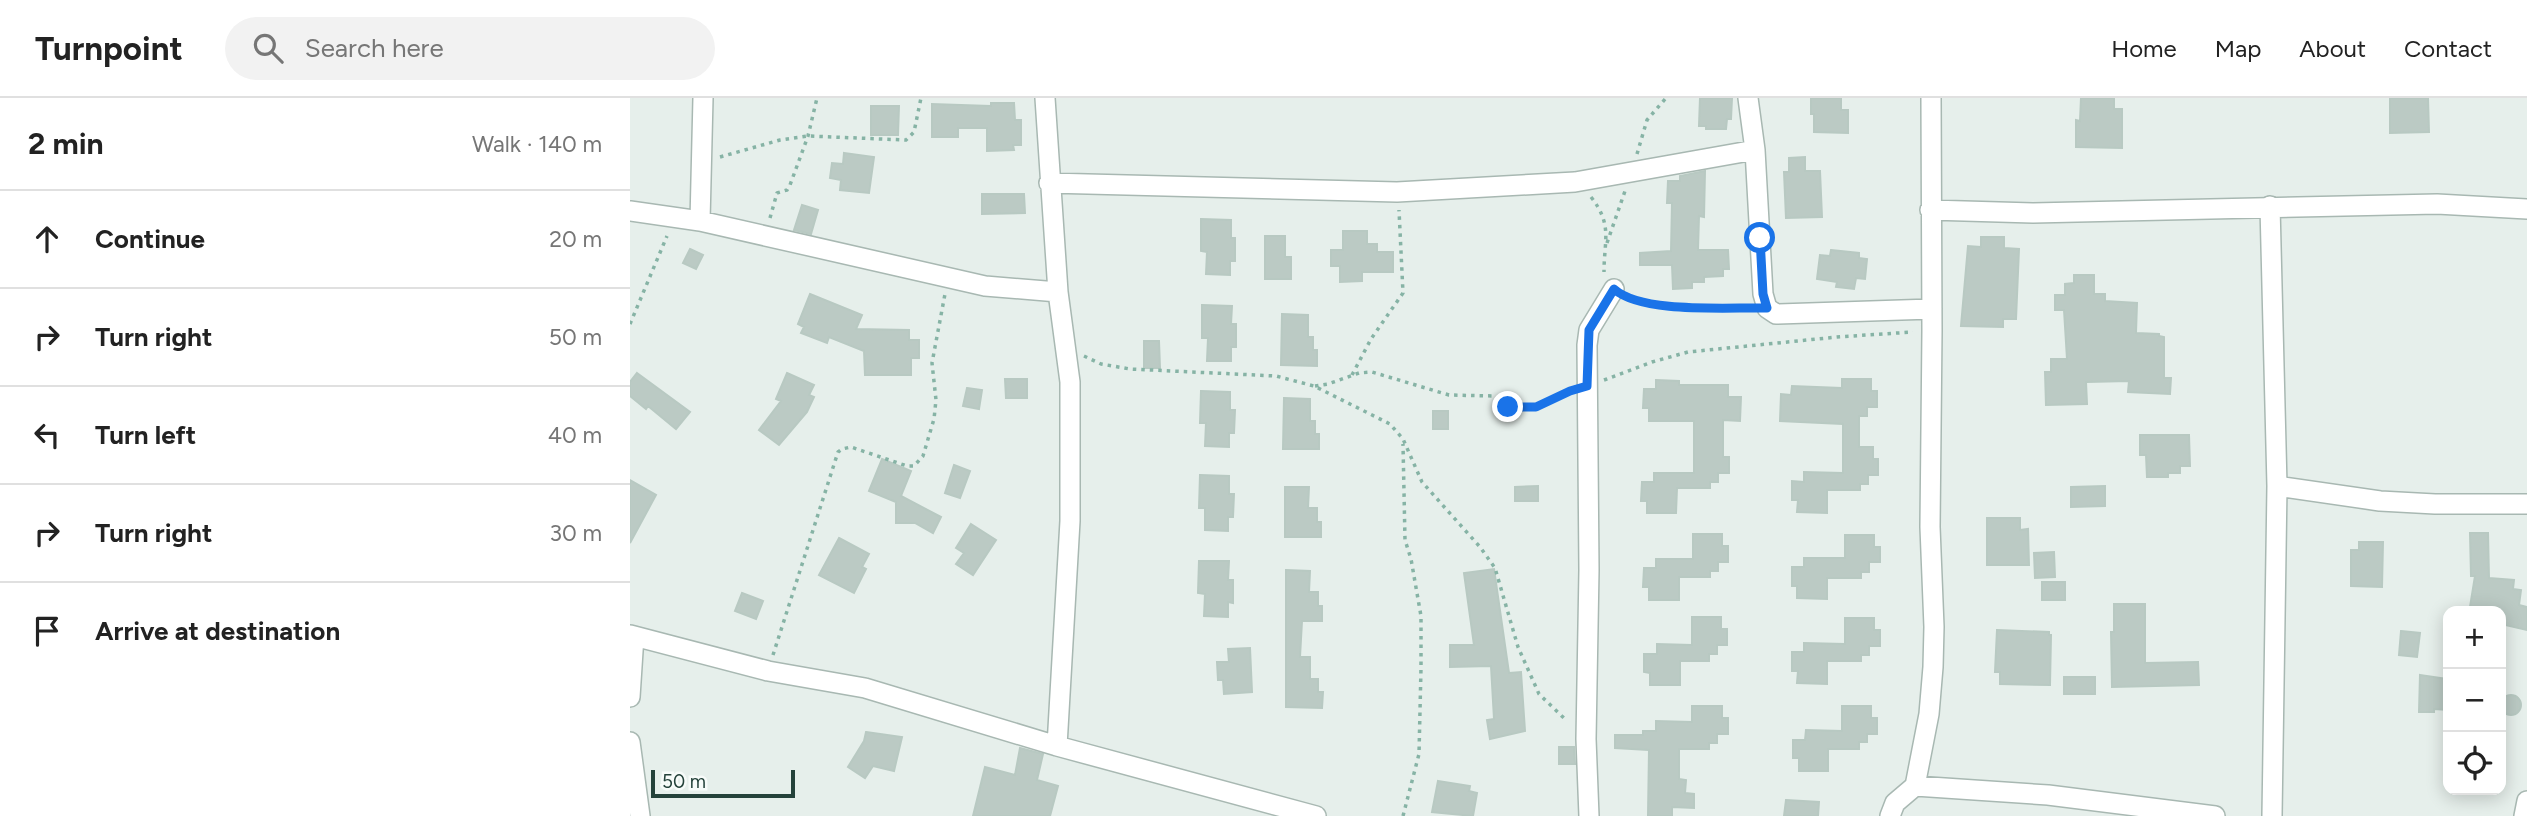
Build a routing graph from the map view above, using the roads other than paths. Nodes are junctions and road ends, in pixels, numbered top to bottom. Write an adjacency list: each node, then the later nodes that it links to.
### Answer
1 (703, 98): 11 (street)
2 (1045, 98): 6 (street)
3 (1748, 98): 5 (street)
4 (1931, 98): 9 (street)
5 (1755, 149): 6 (street); 14 (street)
6 (1049, 184): 13 (street)
7 (2270, 206): 8 (street); 9 (street); 15 (street)
8 (2527, 209)
9 (1930, 210): 14 (street)
10 (630, 211): 11 (street)
11 (700, 221): 13 (street)
12 (1614, 289): 25 (street)
13 (1058, 292): 20 (street)
14 (1932, 310): 21 (street)
15 (2277, 486): 16 (street); 28 (street)
16 (2527, 504)
17 (632, 636): 18 (street); 20 (street)
18 (630, 696)
19 (630, 742): 23 (street)
20 (1057, 746): 24 (street)
21 (1915, 786): 26 (street); 27 (street)
22 (2527, 800): 29 (street)
23 (639, 816)
24 (1317, 816)
25 (1589, 816)
26 (1890, 816)
27 (2215, 816)
28 (2272, 816)
29 (2524, 816)

